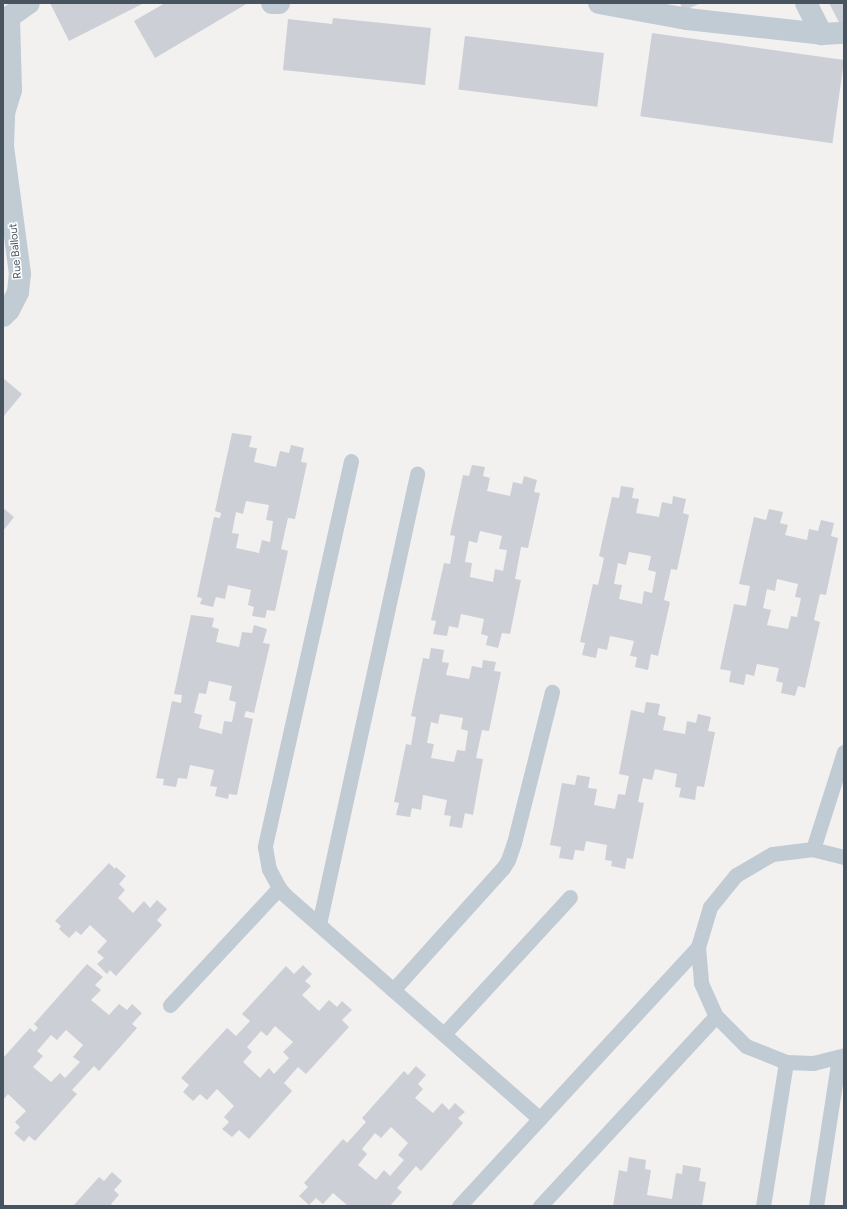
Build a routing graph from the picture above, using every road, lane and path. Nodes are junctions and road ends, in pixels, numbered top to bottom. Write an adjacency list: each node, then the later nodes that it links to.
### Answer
1 (29, 3): 8 (street, Rue Ballout)
2 (272, 3): 3 (street)
3 (279, 3)
4 (598, 3): 7 (street)
5 (806, 3): 7 (street)
6 (844, 33): 7 (street)
7 (822, 34)
8 (3, 316)
9 (351, 461): 15 (lane)
10 (417, 474): 17 (lane)
11 (552, 692): 19 (lane)
12 (844, 752): 13 (lane)
13 (813, 849): 14 (lane); 18 (lane)
14 (844, 857)
15 (279, 888): 17 (lane); 20 (lane)
16 (570, 897): 22 (lane)
17 (319, 924): 19 (lane)
18 (698, 947): 21 (lane); 25 (lane)
19 (393, 990): 22 (lane)
20 (170, 1005)
21 (716, 1016): 24 (lane); 27 (lane)
22 (444, 1034): 25 (lane)
23 (841, 1056): 24 (lane); 29 (lane)
24 (786, 1062): 28 (lane)
25 (540, 1119): 26 (lane)
26 (459, 1206)
27 (540, 1206)
28 (763, 1206)
29 (816, 1206)

